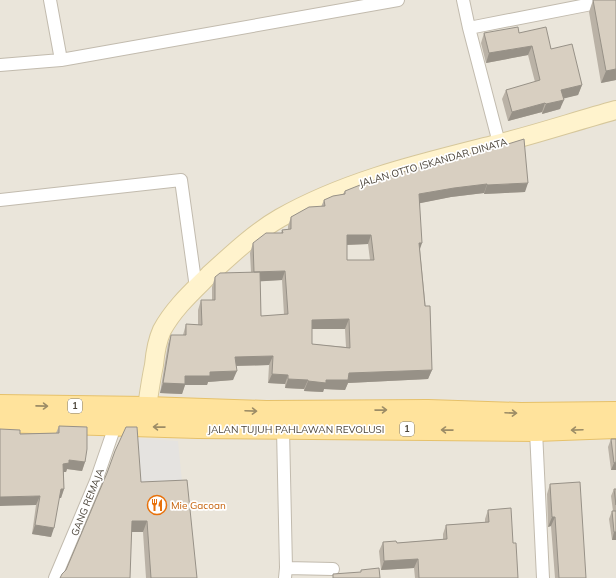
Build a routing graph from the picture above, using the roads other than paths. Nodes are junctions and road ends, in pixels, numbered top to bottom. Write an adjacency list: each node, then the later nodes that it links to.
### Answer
1 (50, 0): 6 (street)
2 (398, 0): 6 (street)
3 (463, 0): 5 (street)
4 (612, 0): 5 (street)
5 (469, 28): 9 (street)
6 (61, 60): 7 (street)
7 (0, 65)
8 (616, 110): 9 (street, JALAN OTTO ISKANDAR DINATA)
9 (499, 143): 11 (street, JALAN OTTO ISKANDAR DINATA)
10 (0, 200): 11 (street)
11 (196, 288): 13 (street, JALAN OTTO ISKANDAR DINATA)
12 (0, 405): 13 (main road, JALAN TUJUH PAHLAWAN REVOLUSI / 1, one-way to 13)
13 (147, 407): 14 (main road, JALAN TUJUH PAHLAWAN REVOLUSI / 1, one-way to 14)
14 (616, 412)
15 (0, 422): 16 (main road, JALAN TUJUH PAHLAWAN REVOLUSI / 1)
16 (115, 426): 18 (main road, JALAN TUJUH PAHLAWAN REVOLUSI / 1, one-way to 16); 22 (street, GANG REMAJA)
17 (616, 428): 19 (main road, JALAN TUJUH PAHLAWAN REVOLUSI / 1, one-way to 19)
18 (283, 429): 19 (main road, JALAN TUJUH PAHLAWAN REVOLUSI / 1, one-way to 18); 21 (street)
19 (536, 431): 23 (street)
20 (333, 569): 21 (street)
21 (286, 573)
22 (55, 578)
23 (543, 578)

